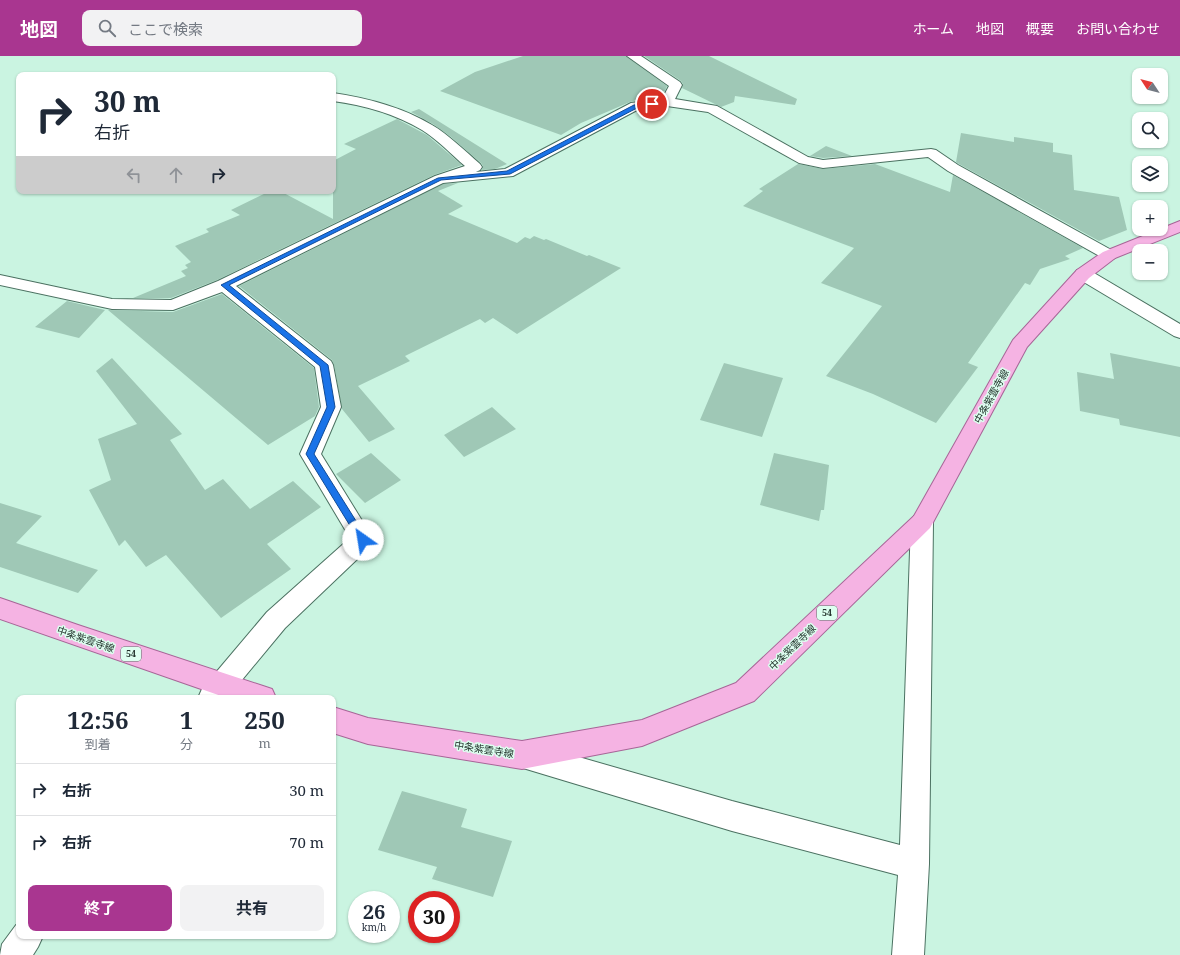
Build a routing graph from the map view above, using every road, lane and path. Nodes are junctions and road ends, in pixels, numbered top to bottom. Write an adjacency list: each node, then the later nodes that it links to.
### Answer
1 (633, 56): 3 (street)
2 (336, 98): 4 (street)
3 (667, 102): 4 (street); 6 (street)
4 (440, 179): 9 (street)
5 (1180, 226): 6 (main road, 中条紫雲寺線 / 54)
6 (1109, 255): 7 (main road, 中条紫雲寺線 / 54)
7 (1083, 274): 10 (street); 11 (main road, 中条紫雲寺線 / 54)
8 (0, 280): 9 (street)
9 (224, 285): 13 (street)
10 (1180, 332)
11 (922, 522): 16 (main road, 中条紫雲寺線 / 54); 17 (street)
12 (0, 608): 13 (main road, 中条紫雲寺線 / 54)
13 (216, 692): 14 (main road, 中条紫雲寺線 / 54)
14 (240, 695)
15 (336, 721): 16 (main road, 中条紫雲寺線 / 54)
16 (522, 755): 17 (street)
17 (914, 864): 20 (street)
18 (25, 939): 19 (street)
19 (13, 955)
20 (908, 955)

